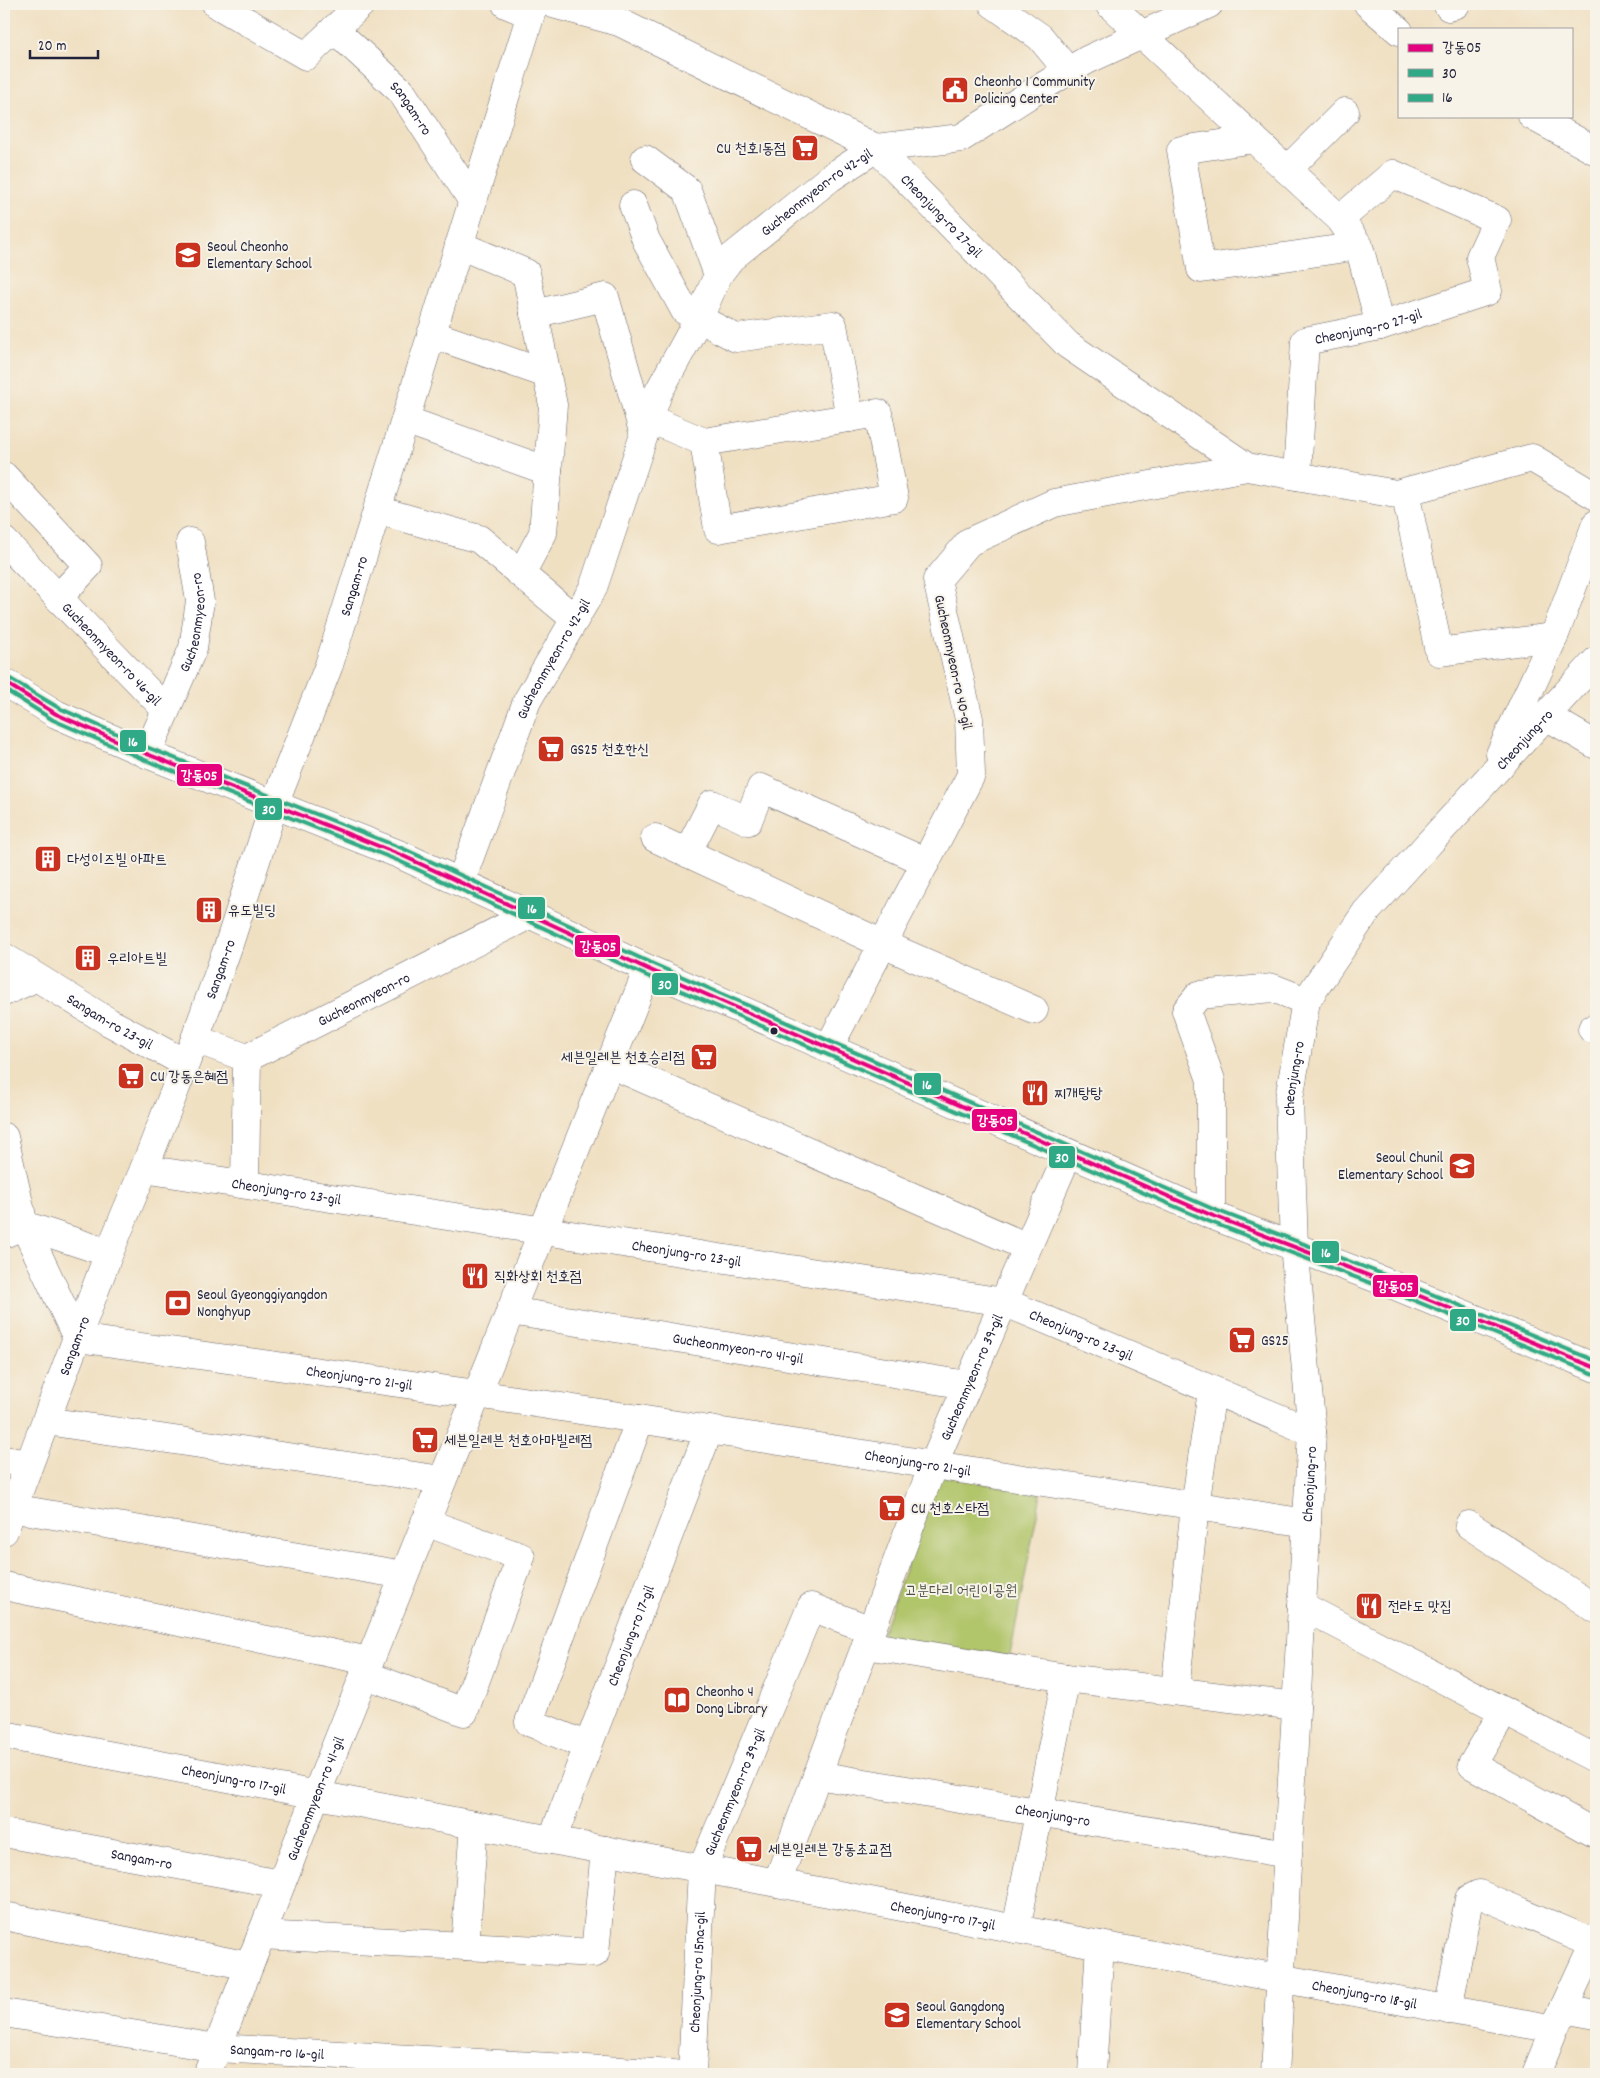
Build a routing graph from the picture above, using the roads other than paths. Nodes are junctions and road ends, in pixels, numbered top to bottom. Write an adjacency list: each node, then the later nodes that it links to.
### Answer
1 (216, 4): 10 (street)
2 (361, 4): 10 (street)
3 (993, 4): 13 (street)
4 (1109, 4): 12 (street)
5 (1209, 4): 12 (street, Gucheonmyeon-ro 42-gil)
6 (1368, 4): 11 (street)
7 (1447, 4): 8 (street)
8 (1456, 4)
9 (531, 6): 17 (street, Cheonjung-ro 27-gil); 21 (street, Sangam-ro)
10 (334, 29): 21 (street, Sangam-ro)
11 (1398, 31)
12 (1142, 35): 13 (street, Gucheonmyeon-ro 42-gil); 16 (street)
13 (1068, 71): 17 (street, Gucheonmyeon-ro 42-gil)
14 (1345, 112): 20 (street)
15 (1536, 118): 18 (street)
16 (1254, 139): 20 (street); 25 (street)
17 (876, 148): 26 (street, Gucheonmyeon-ro 42-gil); 36 (street, Cheonjung-ro 27-gil)
18 (1596, 152)
19 (645, 159): 26 (street)
20 (1287, 170): 23 (street)
21 (472, 200): 24 (street, Sangam-ro)
22 (633, 205): 28 (street)
23 (1340, 219): 25 (street); 29 (street, Cheonjung-ro 27-gil)
24 (459, 245): 27 (street); 30 (street, Sangam-ro)
25 (1359, 246): 29 (street)
26 (718, 275): 28 (street, Gucheonmyeon-ro 42-gil)
27 (534, 314): 31 (street); 34 (street)
28 (699, 318): 32 (street); 34 (street, Gucheonmyeon-ro 42-gil)
29 (1380, 326): 39 (street, Cheonjung-ro 27-gil)
30 (431, 334): 31 (street); 33 (street, Sangam-ro)
31 (546, 374): 37 (street)
32 (850, 418): 35 (street); 35 (street)
33 (405, 420): 37 (street); 42 (street, Sangam-ro)
34 (647, 427): 35 (street); 48 (street, Gucheonmyeon-ro 42-gil)
35 (704, 442)
36 (1247, 467): 39 (street, Cheonjung-ro 27-gil); 60 (street, Gucheonmyeon-ro 40-gil)
37 (548, 471): 46 (street)
38 (4, 476): 47 (street, Gucheonmyeon-ro 46-gil)
39 (1297, 476): 41 (street, Cheonjung-ro 27-gil)
40 (1590, 485): 41 (street, Cheonjung-ro 27-gil)
41 (1405, 492): 49 (street)
42 (377, 510): 46 (street); 57 (street, Sangam-ro)
43 (1596, 524): 49 (street)
44 (4, 541): 47 (street, Gucheonmyeon-ro 46-gil)
45 (190, 542): 52 (street, Gucheonmyeon-ro)
46 (521, 574): 48 (street)
47 (58, 598): 52 (street, Gucheonmyeon-ro 46-gil)
48 (575, 619): 61 (street, Gucheonmyeon-ro 42-gil)
49 (1554, 637): 56 (street)
50 (1596, 661): 53 (street, Cheonjung-ro)
51 (4, 682): 55 (street)
52 (166, 710): 55 (street, Gucheonmyeon-ro)
53 (1546, 716): 54 (street); 56 (street, Cheonjung-ro)
54 (1596, 745)
55 (147, 754): 57 (street)
56 (1490, 776): 68 (street, Cheonjung-ro)
57 (274, 805): 61 (street); 71 (street, Sangam-ro)
58 (655, 838): 59 (street)
59 (687, 853): 60 (street); 63 (street)
60 (926, 862): 63 (street, Gucheonmyeon-ro 40-gil)
61 (461, 882): 62 (street)
62 (531, 914): 65 (street); 72 (street, Gucheonmyeon-ro)
63 (883, 944): 69 (street); 70 (street, Gucheonmyeon-ro 40-gil)
64 (4, 957): 66 (street, Sangam-ro 23-gil)
65 (648, 969): 70 (street); 73 (street, Gucheonmyeon-ro 41-gil)
66 (35, 978): 67 (street); 71 (street, Sangam-ro 23-gil)
67 (4, 992)
68 (1306, 1001): 78 (street); 81 (street, Cheonjung-ro)
69 (1034, 1010)
70 (828, 1049): 75 (street)
71 (190, 1051): 72 (street); 76 (street, Sangam-ro)
72 (247, 1058): 77 (street)
73 (610, 1064): 80 (street, Gucheonmyeon-ro 41-gil); 82 (street)
74 (4, 1137): 79 (street)
75 (1068, 1154): 78 (street); 82 (street, Gucheonmyeon-ro 39-gil)
76 (144, 1169): 77 (street, Cheonjung-ro 23-gil); 83 (street, Sangam-ro)
77 (245, 1184): 80 (street, Cheonjung-ro 23-gil)
78 (1211, 1215): 81 (street)
79 (14, 1230): 83 (street); 86 (street)
80 (543, 1230): 84 (street, Cheonjung-ro 23-gil); 85 (street, Gucheonmyeon-ro 41-gil)
81 (1294, 1246): 87 (street); 94 (street, Cheonjung-ro)
82 (1027, 1247): 84 (street, Gucheonmyeon-ro 39-gil)
83 (109, 1253): 86 (street, Sangam-ro)
84 (1004, 1302): 88 (street, Gucheonmyeon-ro 39-gil); 89 (street, Cheonjung-ro 23-gil)
85 (510, 1311): 88 (street, Gucheonmyeon-ro 41-gil); 90 (street, Gucheonmyeon-ro 41-gil)
86 (77, 1338): 90 (street, Cheonjung-ro 21-gil); 92 (street, Sangam-ro)
87 (1596, 1368)
88 (967, 1385): 96 (street, Gucheonmyeon-ro 39-gil)
89 (1212, 1390): 94 (street, Cheonjung-ro 23-gil); 98 (street)
90 (477, 1394): 91 (street, Cheonjung-ro 21-gil); 97 (street, Gucheonmyeon-ro 41-gil)
91 (640, 1420): 93 (street, Cheonjung-ro 21-gil); 114 (street)
92 (46, 1421): 95 (street, Sangam-ro); 97 (street)
93 (709, 1430): 96 (street, Cheonjung-ro 21-gil); 114 (street, Cheonjung-ro 17-gil)
94 (1312, 1432): 101 (street, Cheonjung-ro)
95 (16, 1462): 99 (street, Sangam-ro)
96 (933, 1465): 98 (street, Cheonjung-ro 21-gil); 107 (street, Gucheonmyeon-ro 39-gil)
97 (442, 1480): 100 (street, Gucheonmyeon-ro 41-gil)
98 (1195, 1506): 101 (street, Cheonjung-ro 21-gil); 110 (street)
99 (8, 1519): 103 (street, Sangam-ro)
100 (425, 1522): 103 (street, Gucheonmyeon-ro 41-gil); 108 (street)
101 (1307, 1523): 105 (street, Cheonjung-ro)
102 (1469, 1525): 106 (street)
103 (404, 1575): 108 (street, Gucheonmyeon-ro 41-gil)
104 (4, 1586): 108 (street)
105 (1302, 1606): 111 (street, Cheonjung-ro); 112 (street)
106 (1596, 1609)
107 (869, 1638): 109 (street); 116 (street, Gucheonmyeon-ro 39-gil); 125 (street, Gucheonmyeon-ro 39-gil)
108 (367, 1668): 117 (street, Gucheonmyeon-ro 41-gil)
109 (1066, 1678): 110 (street); 118 (street)
110 (1176, 1691): 111 (street)
111 (1296, 1706): 124 (street, Cheonjung-ro)
112 (1504, 1711): 115 (street); 121 (street)
113 (4, 1735): 117 (street, Cheonjung-ro 17-gil)
114 (588, 1746): 122 (street, Cheonjung-ro 17-gil)
115 (1596, 1758)
116 (817, 1775): 118 (street, Cheonjung-ro); 126 (street, Gucheonmyeon-ro 39-gil)
117 (316, 1795): 119 (street, Cheonjung-ro 17-gil); 127 (street, Gucheonmyeon-ro 41-gil)
118 (1040, 1813): 124 (street, Cheonjung-ro); 129 (street)
119 (474, 1825): 122 (street, Cheonjung-ro 17-gil); 132 (street)
120 (4, 1833): 127 (street, Sangam-ro)
121 (1596, 1834)
122 (552, 1840): 123 (street, Cheonjung-ro 17-gil)
123 (605, 1850): 125 (street, Cheonjung-ro 17-gil); 132 (street)
124 (1288, 1854): 135 (street, Cheonjung-ro)
125 (702, 1869): 126 (street, Cheonjung-ro 17-gil); 143 (street, Cheonjung-ro 15na-gil)
126 (777, 1883): 129 (street, Cheonjung-ro 17-gil)
127 (281, 1884): 130 (street, Gucheonmyeon-ro 41-gil)
128 (4, 1916): 134 (street)
129 (1016, 1929): 133 (street, Cheonjung-ro 17-gil)
130 (261, 1935): 132 (street); 134 (street, Gucheonmyeon-ro 41-gil)
131 (1595, 1941): 136 (street); 139 (street)
132 (465, 1946)
133 (1100, 1946): 135 (street, Cheonjung-ro 17-gil); 144 (street)
134 (249, 1966): 140 (street, Gucheonmyeon-ro 41-gil)
135 (1281, 1979): 136 (street, Cheonjung-ro 18-gil); 145 (street, Cheonjung-ro)
136 (1448, 2010): 139 (street, Cheonjung-ro 18-gil)
137 (4, 2013): 140 (street, Sangam-ro 16-gil)
138 (1596, 2015): 139 (street, Cheonjung-ro 18-gil)
139 (1558, 2019): 146 (street)
140 (217, 2048): 141 (street, Gucheonmyeon-ro 41-gil); 142 (street, Sangam-ro 16-gil)
141 (207, 2074)
142 (674, 2074)
143 (692, 2074)
144 (1092, 2074)
145 (1276, 2074)
146 (1536, 2074)

